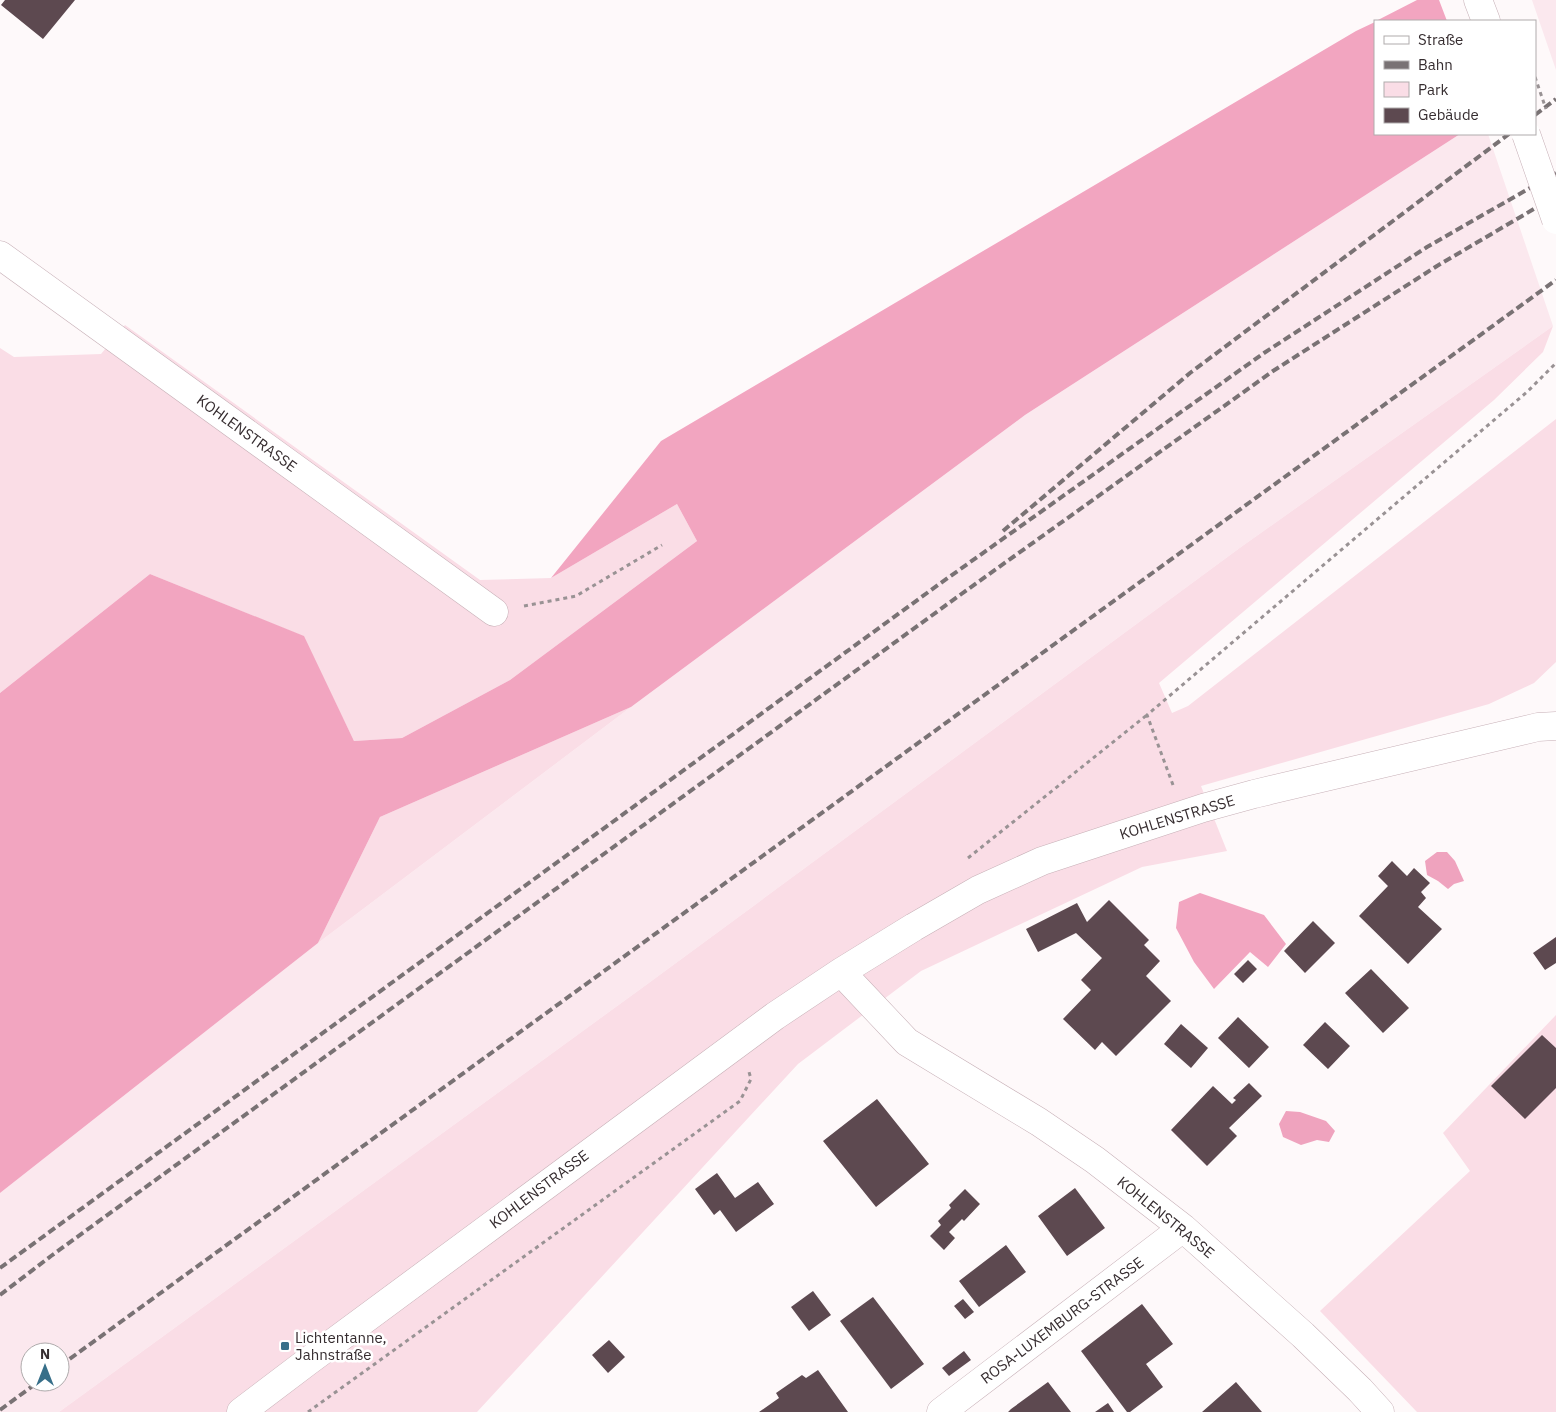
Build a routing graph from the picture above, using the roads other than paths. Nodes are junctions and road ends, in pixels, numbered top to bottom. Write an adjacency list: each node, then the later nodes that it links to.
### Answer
1 (1478, 0): 2 (street)
2 (1486, 20)
3 (1526, 135): 4 (street, bridge)
4 (1556, 220)
5 (0, 255): 6 (street, KOHLENSTRASSE)
6 (494, 612)
7 (1550, 723): 8 (street, KOHLENSTRASSE)
8 (841, 972): 9 (street, KOHLENSTRASSE); 10 (street, KOHLENSTRASSE)
9 (1183, 1228): 11 (street, ROSA-LUXEMBURG-STRASSE); 12 (street, KOHLENSTRASSE)
10 (241, 1412)
11 (940, 1412)
12 (1380, 1412)

